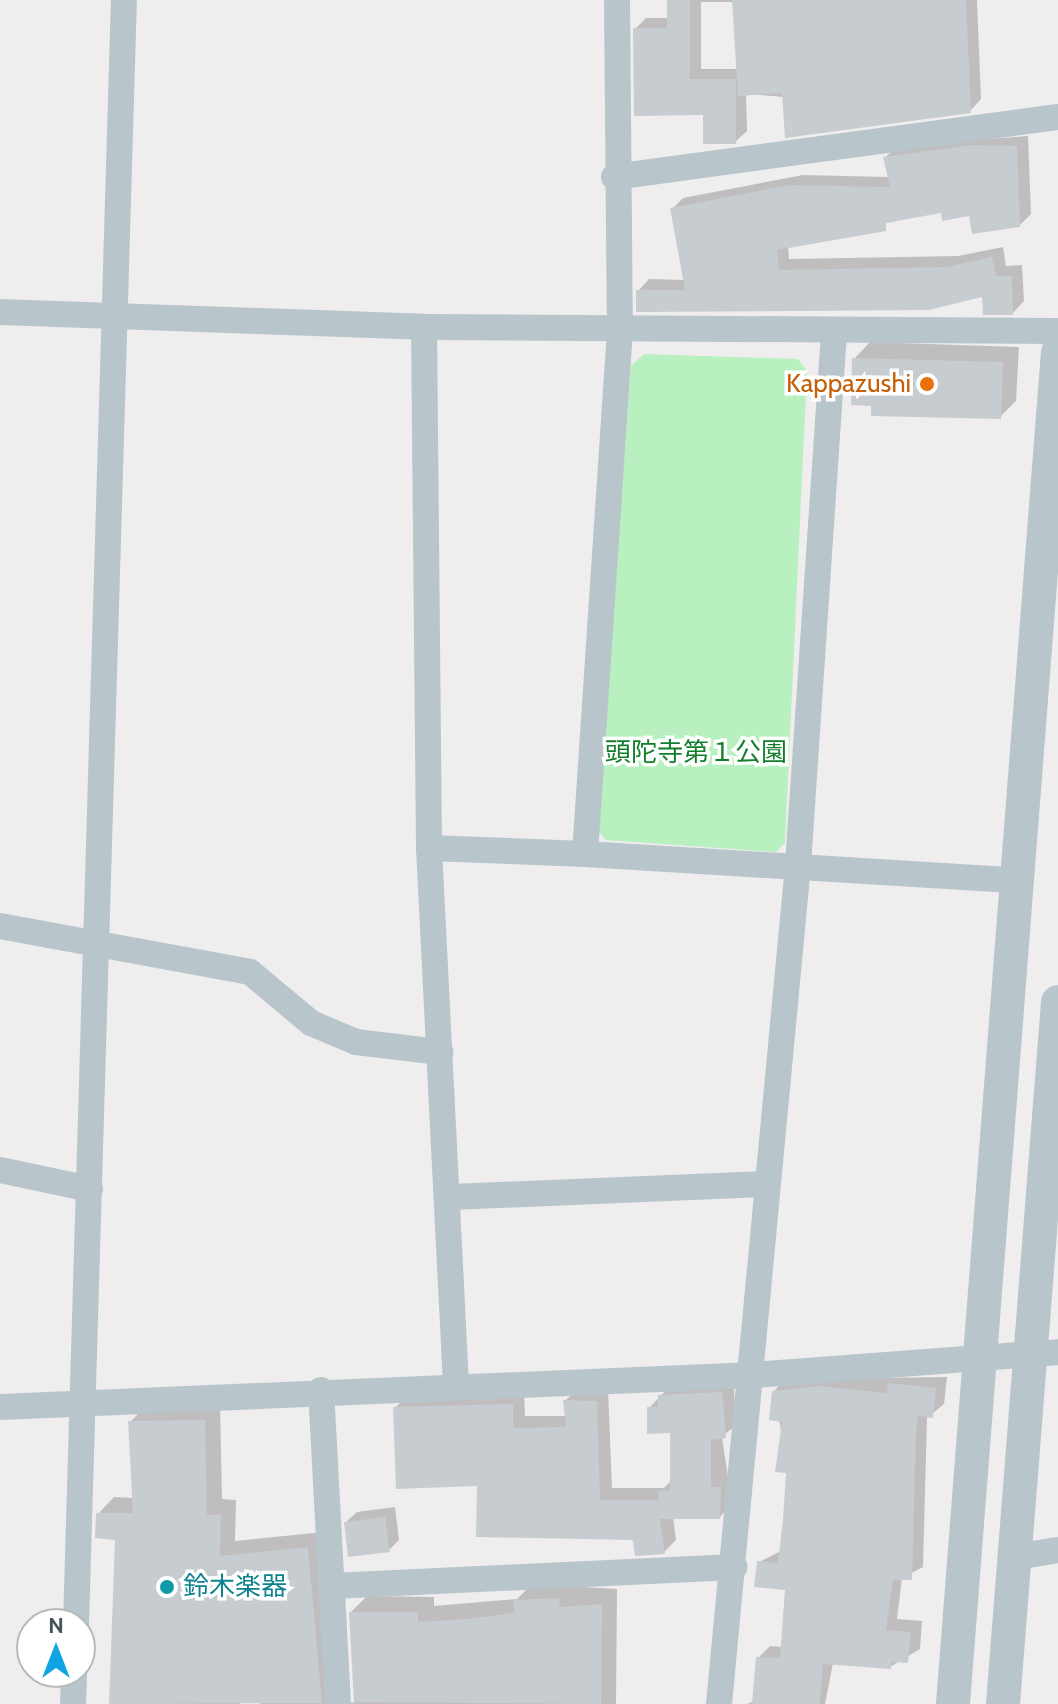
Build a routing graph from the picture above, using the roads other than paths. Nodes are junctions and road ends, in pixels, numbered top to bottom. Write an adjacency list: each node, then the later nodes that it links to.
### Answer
1 (124, 0): 6 (street)
2 (617, 0): 4 (street)
3 (1058, 117): 4 (street)
4 (614, 177): 8 (street)
5 (0, 312): 6 (street)
6 (116, 321): 7 (street); 17 (street)
7 (424, 327): 8 (street); 12 (street)
8 (620, 330): 10 (street); 13 (street)
9 (1058, 331): 10 (street)
10 (834, 333): 14 (street)
11 (1058, 353): 15 (street)
12 (429, 848): 13 (street); 19 (street)
13 (585, 854): 14 (street)
14 (798, 865): 15 (street); 21 (street)
15 (1012, 880): 25 (street)
16 (0, 926): 17 (street)
17 (95, 943): 19 (street); 22 (street)
18 (1058, 1002): 24 (street)
19 (440, 1052): 23 (street)
20 (0, 1170): 22 (street)
21 (767, 1184): 23 (street); 26 (street)
22 (90, 1189): 29 (street)
23 (452, 1197): 27 (street)
24 (1044, 1353): 25 (street); 32 (street)
25 (978, 1358): 26 (street); 38 (street)
26 (754, 1375): 27 (street); 33 (street)
27 (456, 1384): 28 (street)
28 (321, 1390): 29 (street); 34 (street)
29 (82, 1403): 30 (street); 35 (street)
30 (0, 1407)
31 (1058, 1550): 32 (street)
32 (1016, 1557): 39 (street)
33 (735, 1567): 34 (street); 37 (street)
34 (332, 1586): 36 (street)
35 (76, 1608)
36 (338, 1704)
37 (719, 1704)
38 (953, 1704)
39 (1003, 1704)

